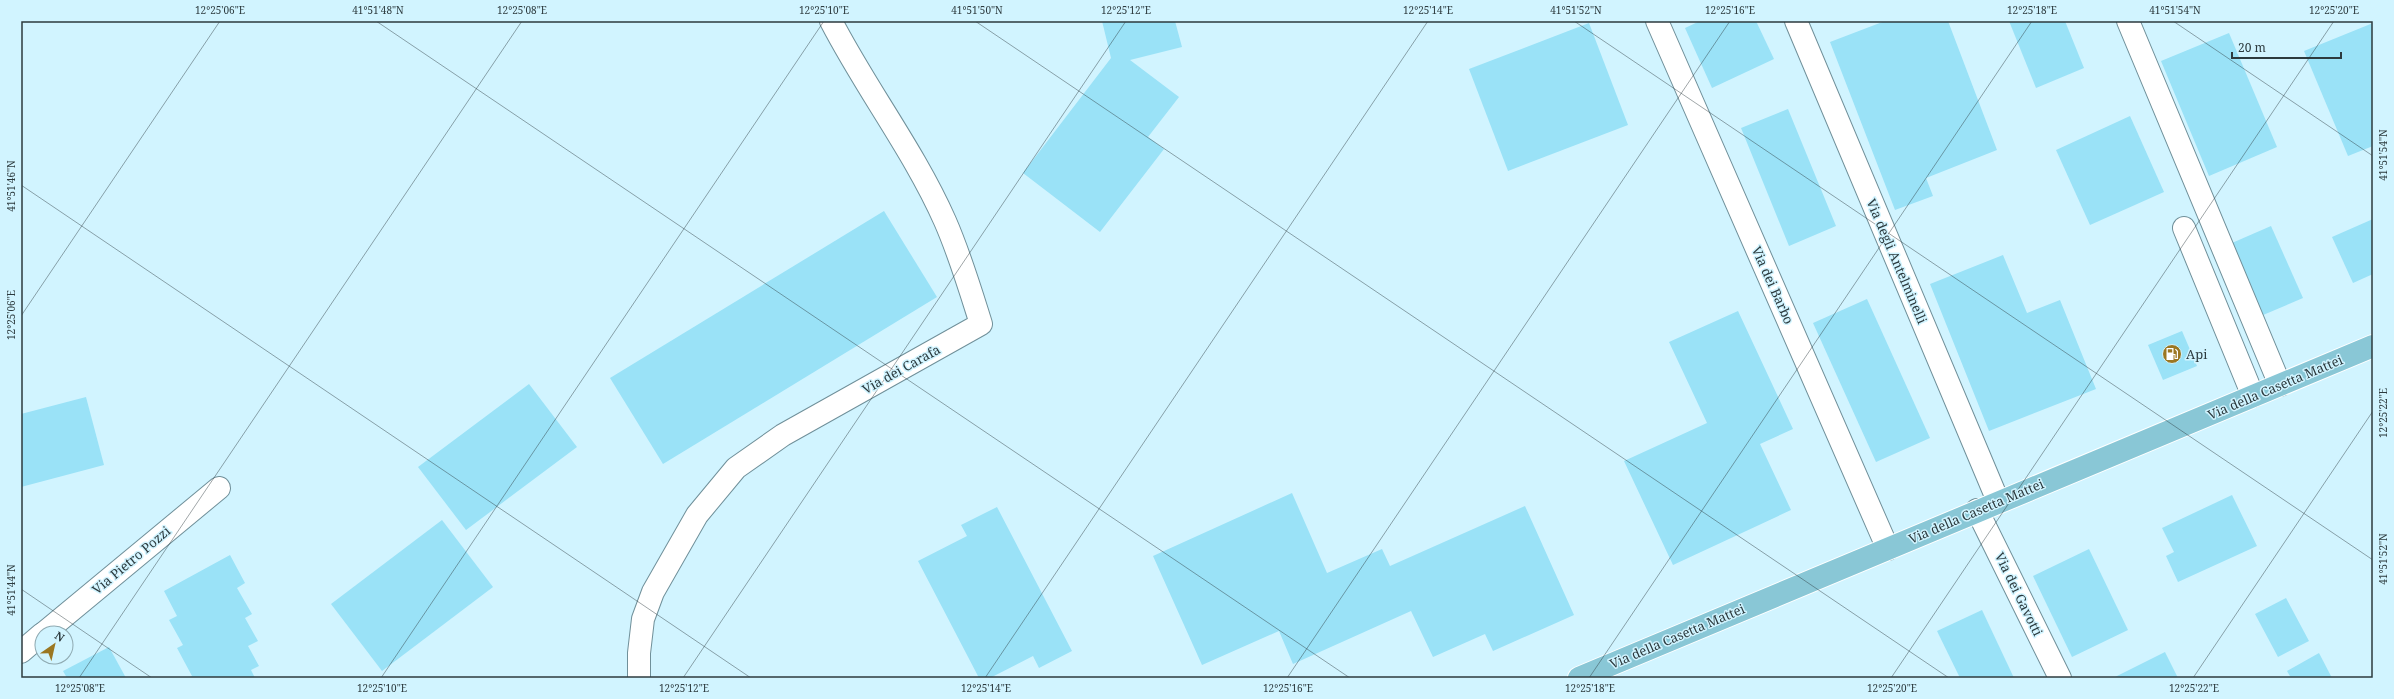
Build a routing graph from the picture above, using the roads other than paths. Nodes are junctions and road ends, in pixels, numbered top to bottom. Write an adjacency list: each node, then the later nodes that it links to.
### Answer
1 (831, 21): 16 (street, Via dei Carafa)
2 (1657, 21): 12 (street, Via dei Barbo)
3 (1796, 21): 10 (street, Via degli Antelminelli)
4 (2128, 21): 7 (street)
5 (2184, 228): 8 (street)
6 (2373, 346): 7 (main road, Via della Casetta Mattei)
7 (2280, 384): 8 (main road, Via della Casetta Mattei)
8 (2253, 396): 10 (main road, Via della Casetta Mattei)
9 (219, 488): 13 (street, Via Pietro Pozzi)
10 (1998, 501): 11 (main road, Via della Casetta Mattei)
11 (1977, 510): 12 (main road, Via della Casetta Mattei); 18 (street, Via dei Gavotti)
12 (1888, 549): 17 (main road, Via della Casetta Mattei)
13 (54, 625)
14 (34, 641): 15 (street, Via Pietro Pozzi)
15 (21, 652)
16 (638, 678)
17 (1579, 678)
18 (2060, 678)

